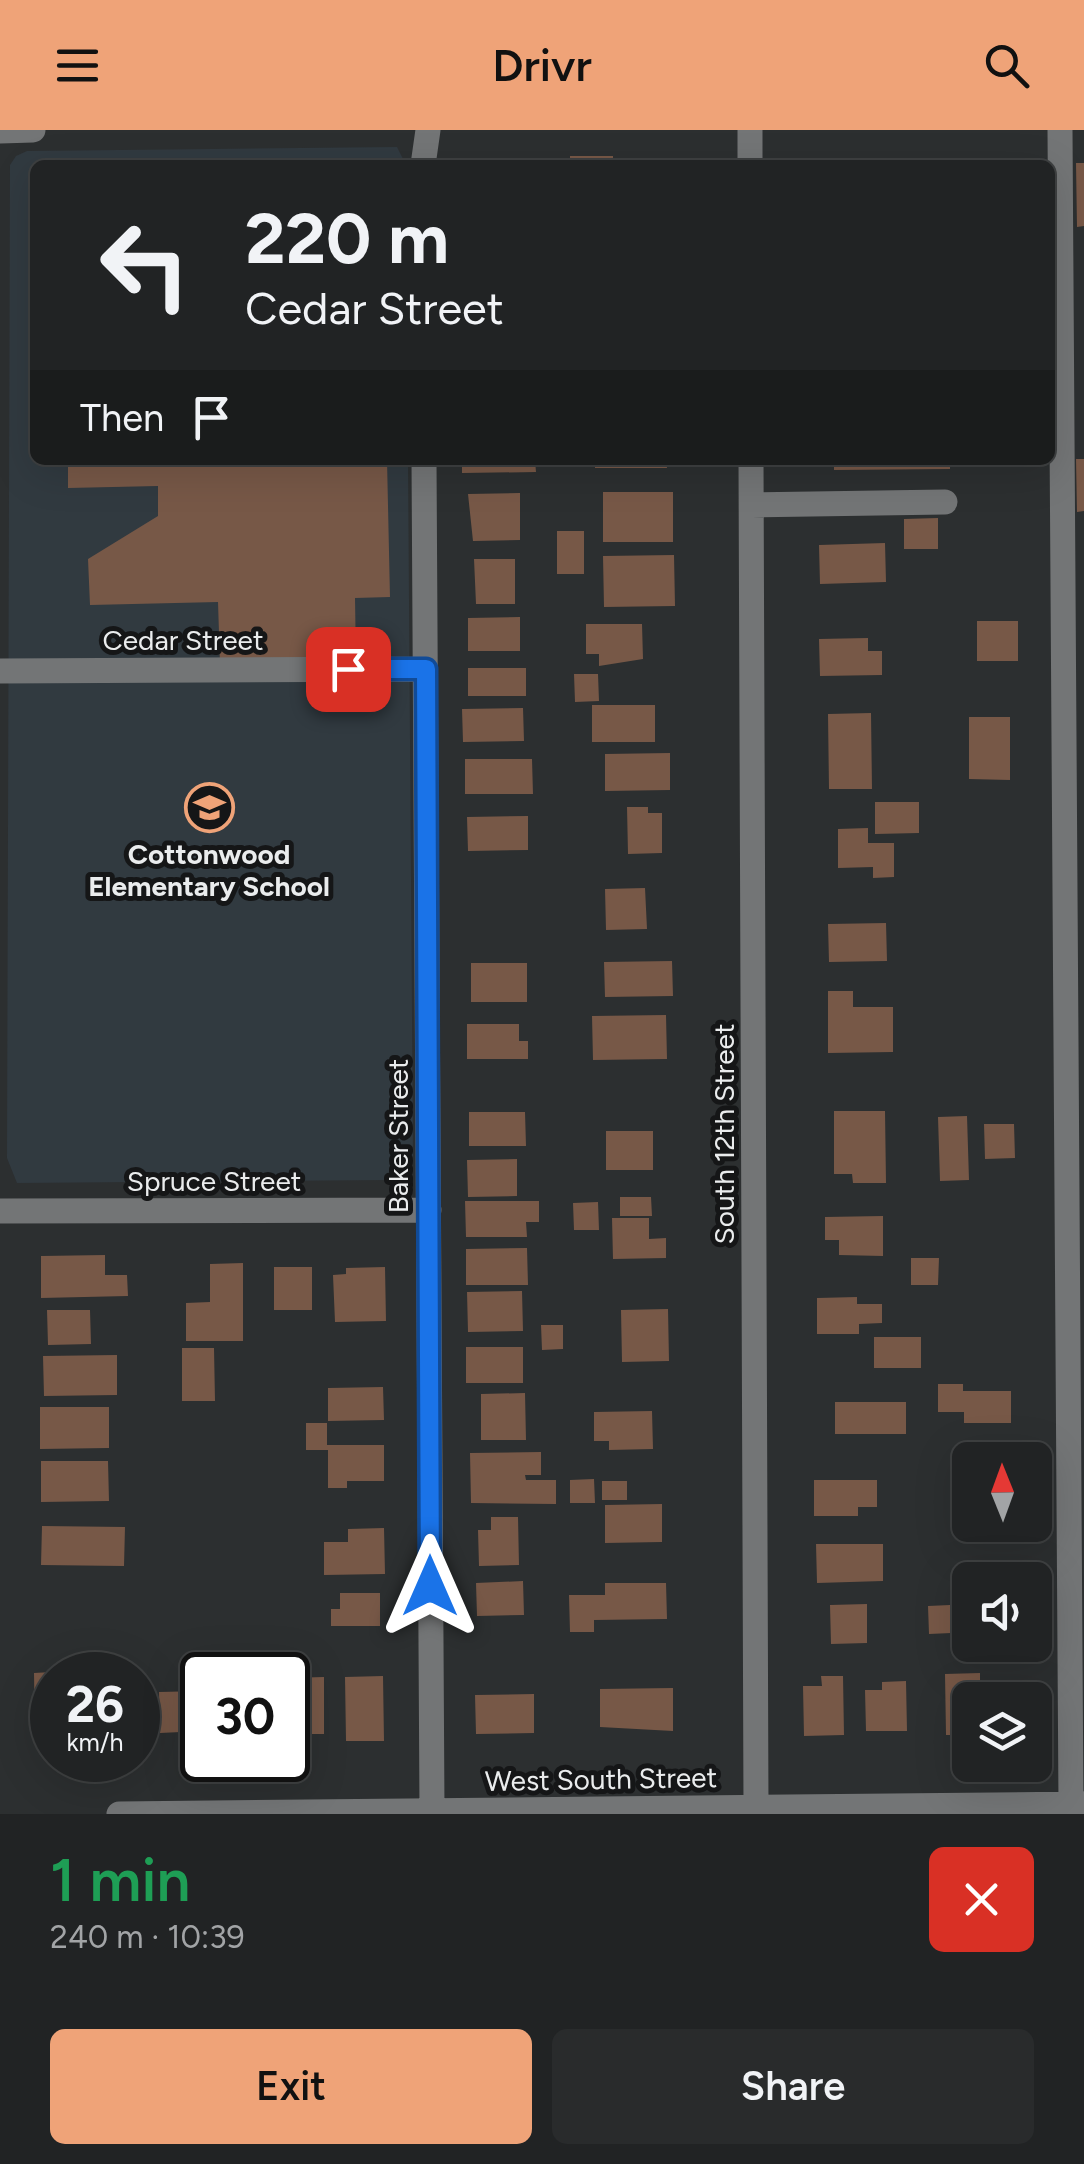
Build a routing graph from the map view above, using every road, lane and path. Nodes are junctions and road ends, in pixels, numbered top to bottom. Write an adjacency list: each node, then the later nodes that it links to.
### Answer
1 (0, 130): 2 (street)
2 (33, 130)
3 (428, 130): 6 (street)
4 (750, 130): 7 (street)
5 (1060, 130): 16 (street)
6 (424, 160)
7 (750, 160)
8 (424, 465): 12 (street, Baker Street)
9 (752, 465): 11 (street, South 12th Street)
10 (945, 502): 11 (street)
11 (752, 506): 17 (street, South 12th Street)
12 (426, 669): 13 (street, Cedar Street); 14 (street, Baker Street)
13 (0, 671)
14 (428, 1210): 15 (street, Spruce Street); 19 (street, Baker Street)
15 (0, 1211)
16 (1066, 1807): 18 (street, West South Street)
17 (756, 1808): 18 (street, West South Street); 20 (street, West South Street)
18 (859, 1810)
19 (432, 1811): 20 (street, West South Street); 21 (street, West South Street)
20 (556, 1812)
21 (270, 1813): 22 (street, West South Street)
22 (119, 1814)

